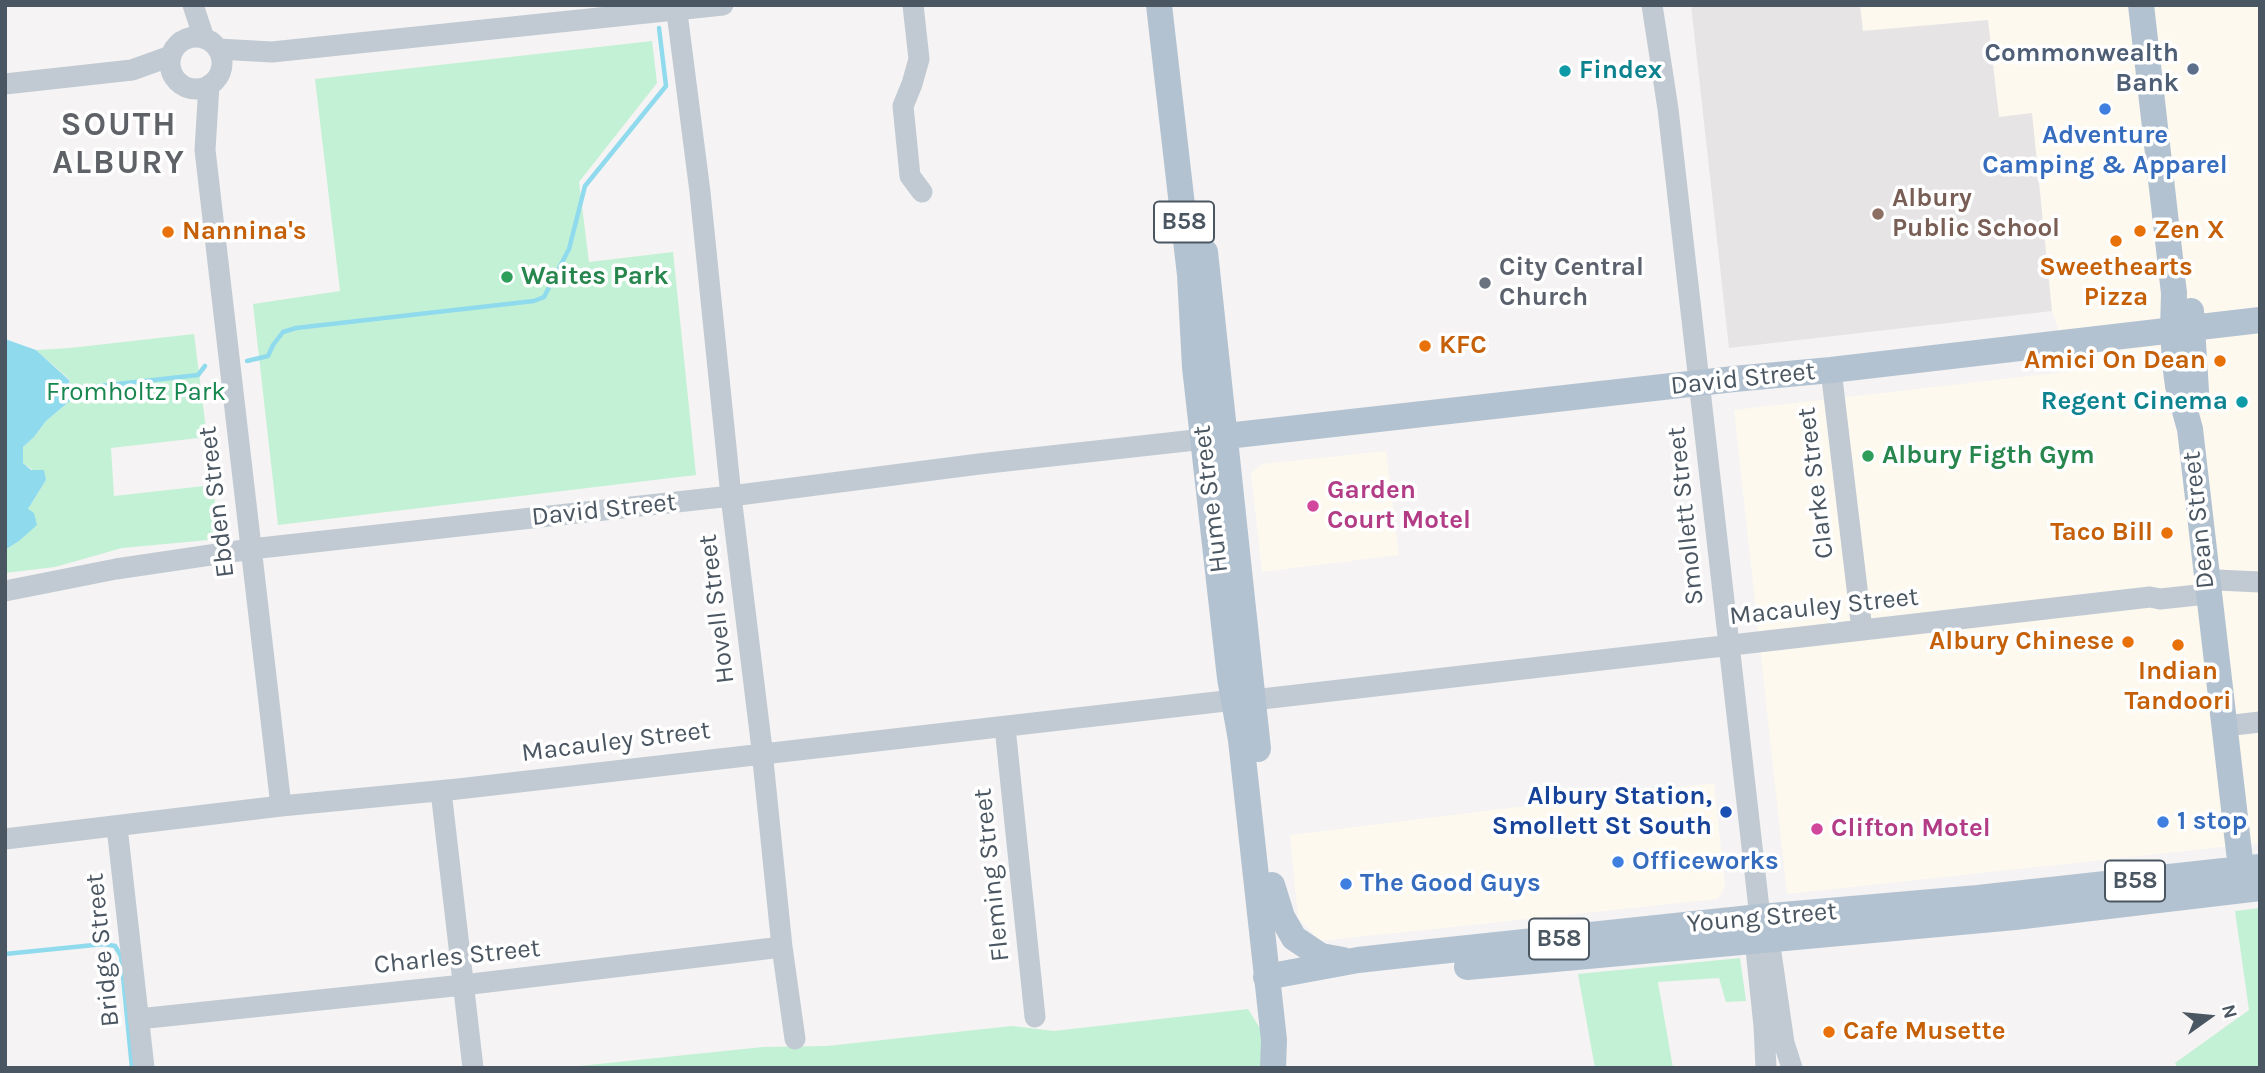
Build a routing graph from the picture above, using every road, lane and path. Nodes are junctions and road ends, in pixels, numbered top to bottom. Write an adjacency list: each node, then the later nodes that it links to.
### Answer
1 (184, 5): 12 (street)
2 (193, 5): 12 (street)
3 (723, 5): 11 (street)
4 (913, 5): 20 (street)
5 (1159, 5): 25 (main road, Hume Street / B58)
6 (1177, 5): 25 (main road, Hume Street / B58)
7 (1652, 5): 18 (street, Smollett Street)
8 (1661, 5): 18 (street, Smollett Street)
9 (2141, 5): 22 (main road, Dean Street)
10 (2152, 5): 22 (main road, Dean Street)
11 (676, 8): 13 (street); 26 (street, Hovell Street)
12 (194, 46): 13 (street); 14 (street); 15 (street, Ebden Street); 16 (street, Ebden Street)
13 (272, 52): 15 (street)
14 (132, 70): 16 (street); 17 (street)
15 (214, 81): 16 (street); 19 (street, Ebden Street)
16 (182, 84): 19 (street, Ebden Street)
17 (5, 85)
18 (1668, 109): 24 (street, Smollett Street)
19 (205, 150): 27 (street, Ebden Street)
20 (922, 192)
21 (2260, 320): 22 (main road, David Street)
22 (2183, 329): 23 (main road, David Street); 29 (main road, Dean Street)
23 (1831, 370): 24 (main road, David Street); 31 (street, Clarke Street)
24 (1700, 383): 25 (main road, David Street); 32 (street, Smollett Street)
25 (1215, 438): 26 (street, David Street); 33 (main road, Hume Street / B58)
26 (731, 496): 27 (street, David Street); 36 (street, Hovell Street)
27 (251, 549): 30 (street, David Street); 38 (street, Ebden Street)
28 (2256, 582): 29 (street, Macauley Street)
29 (2212, 586): 31 (street, Macauley Street); 34 (main road, Dean Street)
30 (5, 591)
31 (1862, 631): 32 (street, Macauley Street)
32 (1728, 646): 33 (street, Macauley Street); 43 (street, Smollett Street)
33 (1244, 700): 35 (street, Macauley Street); 42 (main road, Hume Street / B58); 46 (main road, Hume Street / B58)
34 (2239, 725): 41 (main road, Dean Street)
35 (1005, 727): 36 (street, Macauley Street); 48 (street, Fleming Street)
36 (763, 753): 37 (street, Macauley Street); 44 (street, Hovell Street)
37 (441, 791): 38 (street, Macauley Street); 47 (street)
38 (281, 806): 39 (street, Macauley Street)
39 (117, 827): 40 (street, Macauley Street); 49 (street, Bridge Street)
40 (5, 839)
41 (2252, 877): 43 (main road, Young Street / B58)
42 (1272, 885): 45 (main road, B58); 46 (main road, Hume Street / B58)
43 (1761, 932): 45 (main road, Young Street / B58); 46 (main road, Young Street / B58); 55 (street); 56 (street)
44 (782, 947): 47 (street, Charles Street); 50 (street, Hovell Street)
45 (1358, 960): 46 (main road, Young Street / B58)
46 (1275, 983): 53 (main road); 54 (main road)
47 (463, 985): 49 (street, Charles Street); 52 (street)
48 (1035, 1017)
49 (138, 1019): 51 (street, Bridge Street)
50 (795, 1039)
51 (144, 1068)
52 (472, 1068)
53 (1273, 1068)
54 (1292, 1068)
55 (1766, 1068)
56 (1792, 1068)

